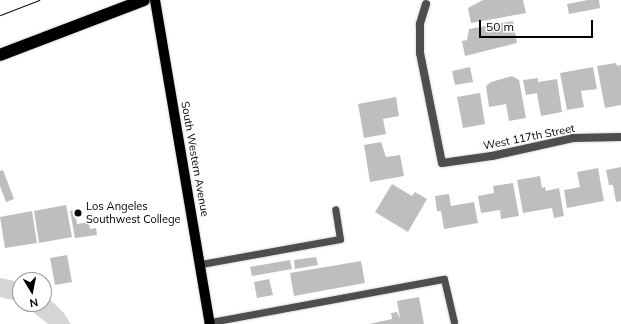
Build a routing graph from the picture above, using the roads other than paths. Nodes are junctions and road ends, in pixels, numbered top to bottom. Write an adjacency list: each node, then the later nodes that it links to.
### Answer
1 (144, 0): 4 (highway)
2 (155, 0): 7 (main road, South Western Avenue)
3 (426, 4): 5 (street, West 117th Street)
4 (0, 55)
5 (621, 138)
6 (335, 209): 7 (lane)
7 (201, 264): 9 (main road, South Western Avenue)
8 (454, 322): 9 (lane)
9 (211, 324)

